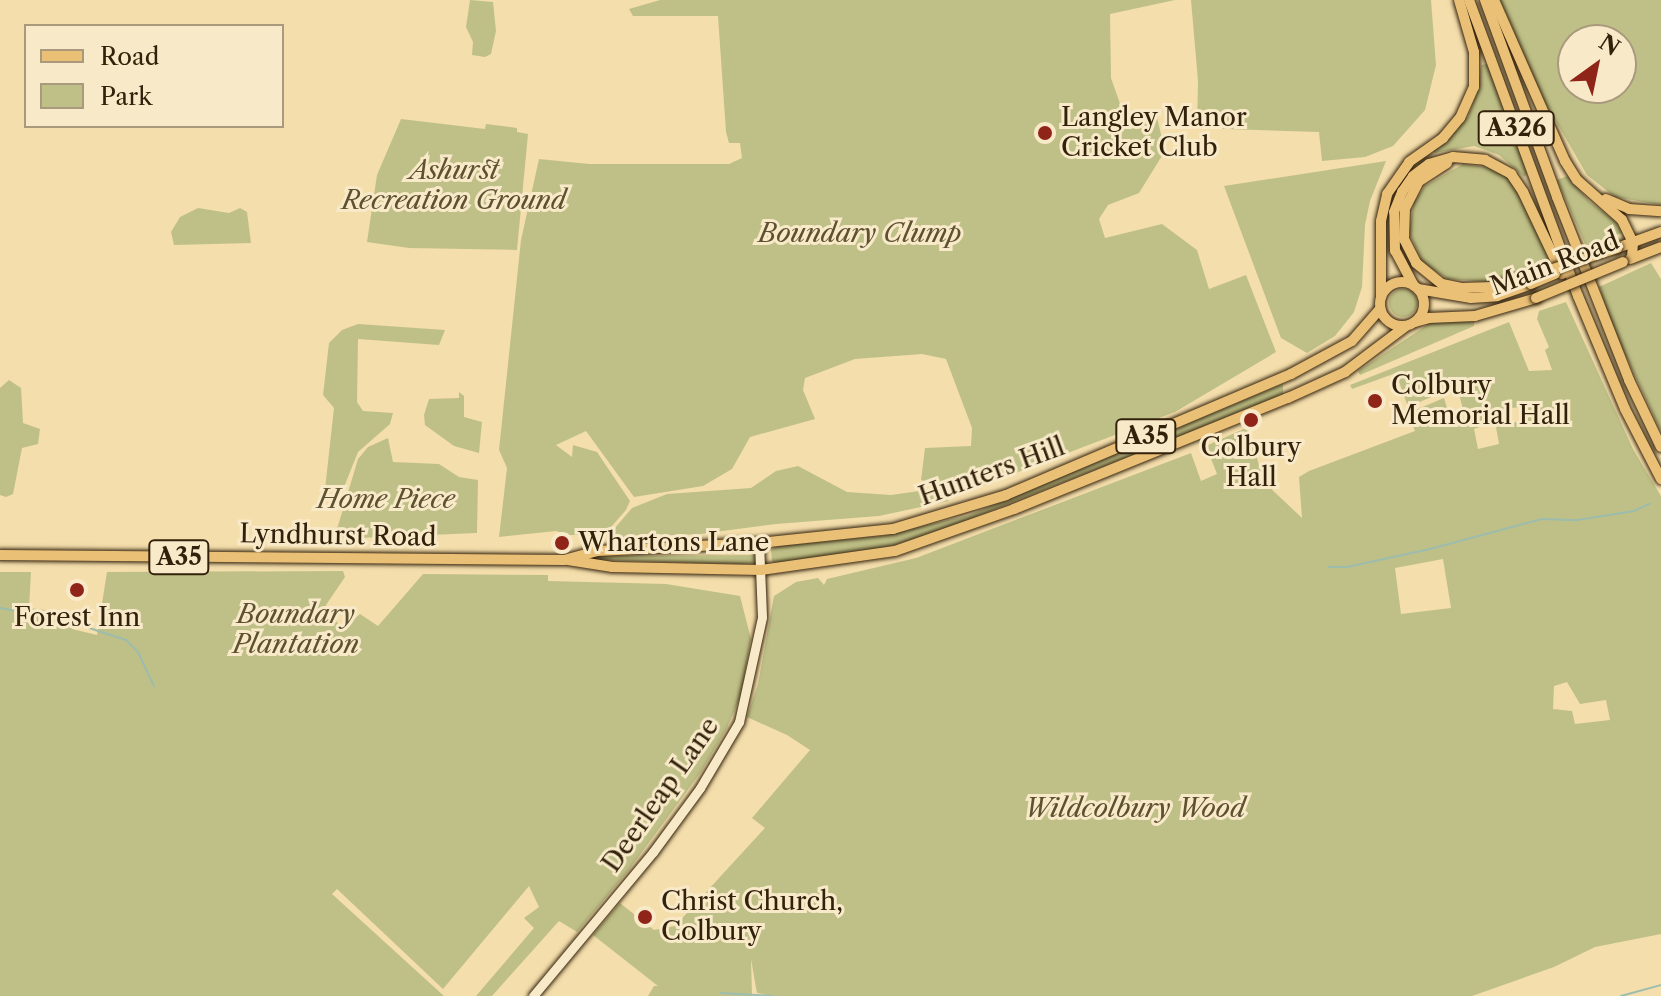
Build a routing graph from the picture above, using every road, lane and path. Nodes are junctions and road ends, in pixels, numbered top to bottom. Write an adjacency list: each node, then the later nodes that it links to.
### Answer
1 (1459, 0): 14 (main road)
2 (1469, 0): 17 (main road, A326)
3 (1485, 0): 18 (main road, A326)
4 (1494, 0): 6 (main road)
5 (1468, 157): 12 (main road); 13 (main road); 17 (main road)
6 (1577, 180): 7 (main road); 9 (main road)
7 (1661, 211)
8 (1661, 232): 9 (main road, Main Road)
9 (1633, 243): 11 (main road); 12 (main road, Main Road, bridge)
10 (1661, 247): 11 (main road, Main Road / A35)
11 (1627, 260): 16 (main road, Main Road / A35, bridge)
12 (1530, 281): 13 (main road, Main Road)
13 (1416, 287): 14 (main road); 16 (main road)
14 (1381, 296): 15 (main road)
15 (1380, 309): 16 (main road); 20 (main road, Hunters Hill / A35)
16 (1411, 324): 24 (main road, Hunters Hill / A35)
17 (1600, 352): 19 (main road, A326)
18 (1661, 447)
19 (1661, 479)
20 (759, 543): 22 (main road, Hunters Hill / A35); 24 (street, Deerleap Lane)
21 (0, 555): 23 (main road, Lyndhurst Road / A35)
22 (564, 560): 23 (main road, Hunters Hill / A35); 24 (main road, Hunters Hill / A35)
23 (484, 561)
24 (761, 570): 25 (street, Deerleap Lane)
25 (533, 996)

